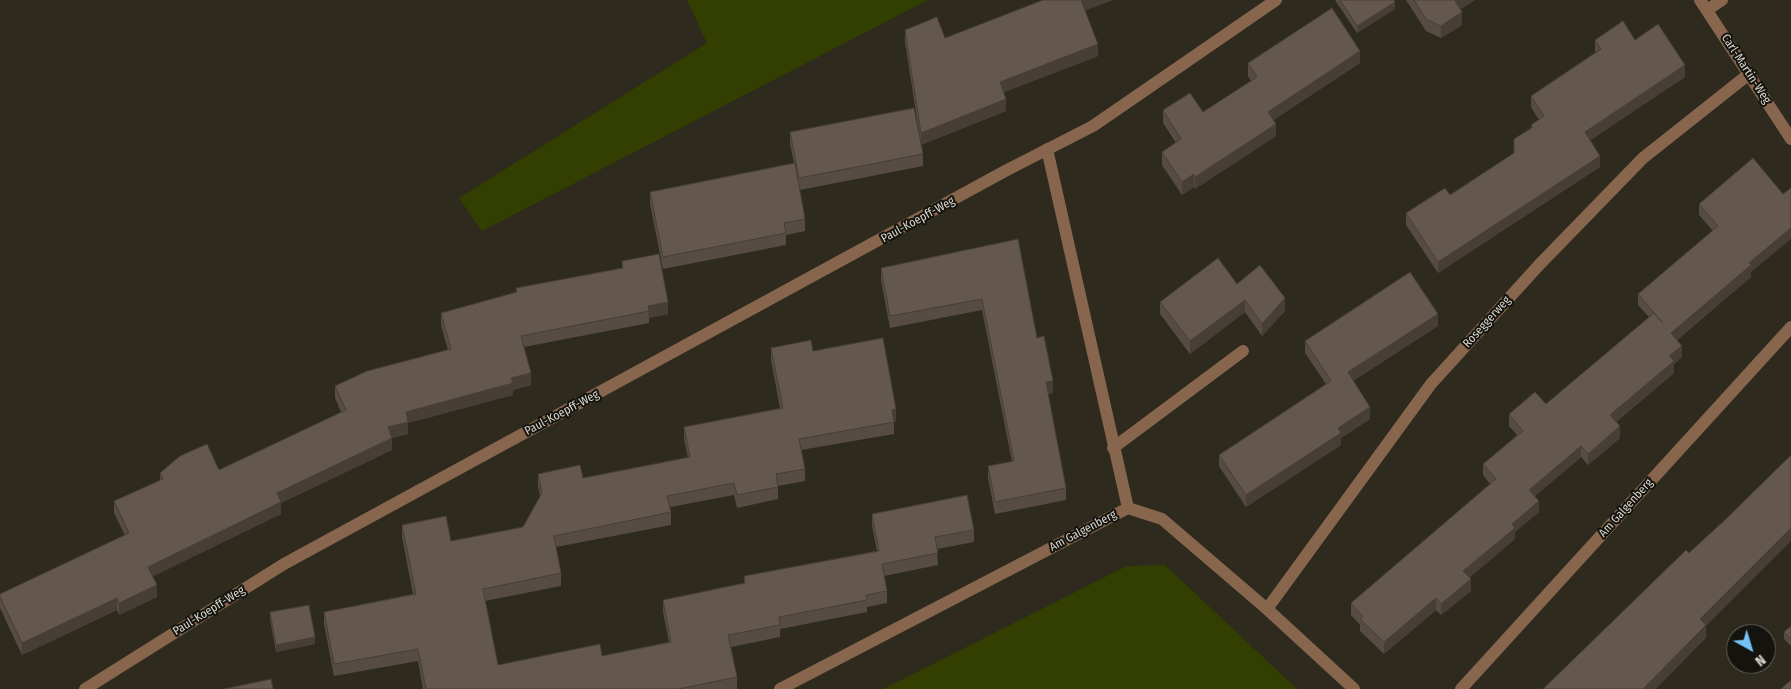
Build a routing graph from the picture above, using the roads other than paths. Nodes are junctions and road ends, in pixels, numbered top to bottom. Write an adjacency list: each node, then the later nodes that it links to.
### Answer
1 (1276, 0): 6 (street, Paul-Koepff-Weg)
2 (1722, 0): 3 (street)
3 (1704, 5): 4 (street, Carl-Martin-Weg)
4 (1750, 74): 5 (street, Carl-Martin-Weg); 11 (street, Roseggerweg)
5 (1791, 139)
6 (1047, 149): 9 (street); 12 (street, Paul-Koepff-Weg)
7 (1791, 327): 15 (street, Am Galgenberg)
8 (1243, 351): 9 (street)
9 (1112, 448): 10 (street)
10 (1128, 508): 11 (street, Am Galgenberg); 13 (street, Am Galgenberg)
11 (1267, 608): 14 (street, Am Galgenberg)
12 (85, 689)
13 (780, 689)
14 (1354, 689)
15 (1461, 689)

